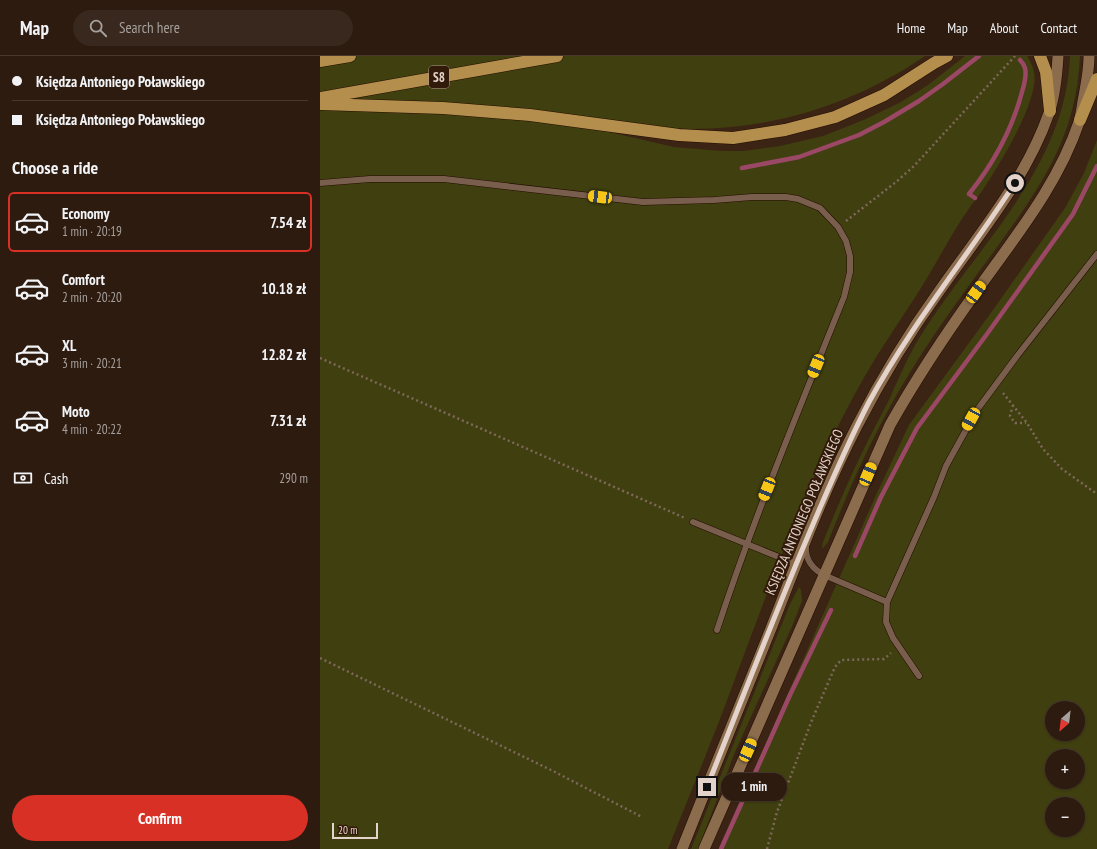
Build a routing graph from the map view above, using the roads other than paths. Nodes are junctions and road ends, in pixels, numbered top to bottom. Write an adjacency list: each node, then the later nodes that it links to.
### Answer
1 (346, 56): 8 (highway)
2 (558, 56): 10 (highway, S8)
3 (947, 56): 7 (highway)
4 (1040, 56): 12 (highway)
5 (1058, 56): 12 (main road, KSIĘDZA ANTONIEGO POŁAWSKIEGO)
6 (1089, 56): 13 (main road)
7 (938, 60): 11 (highway)
8 (320, 61)
9 (1097, 79): 13 (highway)
10 (320, 98)
11 (320, 104)
12 (1050, 111): 17 (main road, KSIĘDZA ANTONIEGO POŁAWSKIEGO)
13 (1080, 120): 20 (main road)
14 (320, 182): 18 (lane)
15 (1097, 254): 21 (lane)
16 (692, 522): 18 (lane)
17 (809, 534): 19 (main road, KSIĘDZA ANTONIEGO POŁAWSKIEGO); 20 (lane)
18 (746, 544): 19 (lane); 22 (lane)
19 (796, 564): 24 (main road, KSIĘDZA ANTONIEGO POŁAWSKIEGO)
20 (824, 576): 21 (lane); 25 (main road)
21 (887, 602): 23 (lane)
22 (717, 630)
23 (919, 676)
24 (682, 849)
25 (704, 849)

